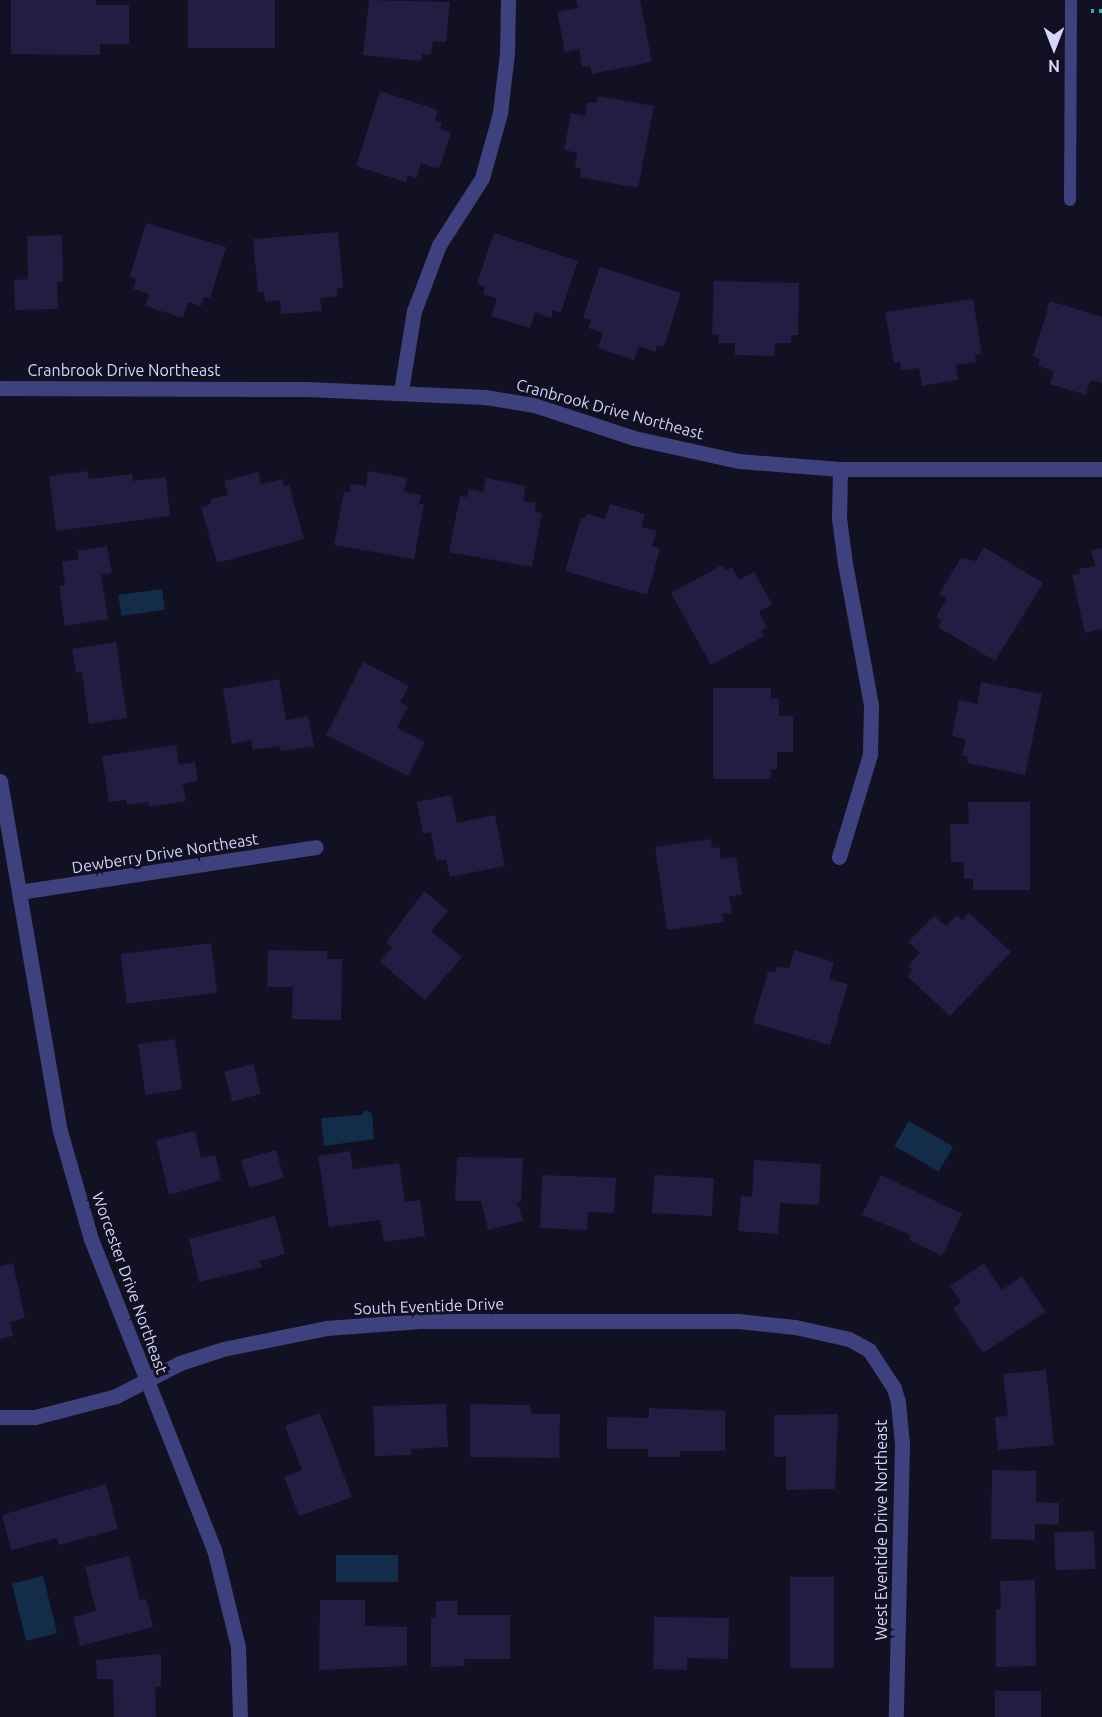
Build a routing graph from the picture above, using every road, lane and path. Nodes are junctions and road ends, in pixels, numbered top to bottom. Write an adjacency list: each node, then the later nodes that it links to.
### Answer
1 (508, 0): 5 (street)
2 (1071, 0): 3 (lane)
3 (1070, 200)
4 (0, 388): 5 (street, Cranbrook Drive Northeast)
5 (401, 391): 6 (street, Cranbrook Drive Northeast)
6 (840, 469): 7 (street, Cranbrook Drive Northeast); 10 (street)
7 (1102, 469)
8 (0, 781): 11 (street, Worcester Drive Northeast)
9 (316, 847): 11 (street, Dewberry Drive Northeast)
10 (839, 857)
11 (19, 892): 13 (street, Worcester Drive Northeast)
12 (869, 1350): 13 (street, South Eventide Drive); 16 (street, West Eventide Drive Northeast)
13 (146, 1380): 14 (street, South Eventide Drive); 15 (street, Worcester Drive Northeast)
14 (0, 1418)
15 (240, 1717)
16 (896, 1717)

